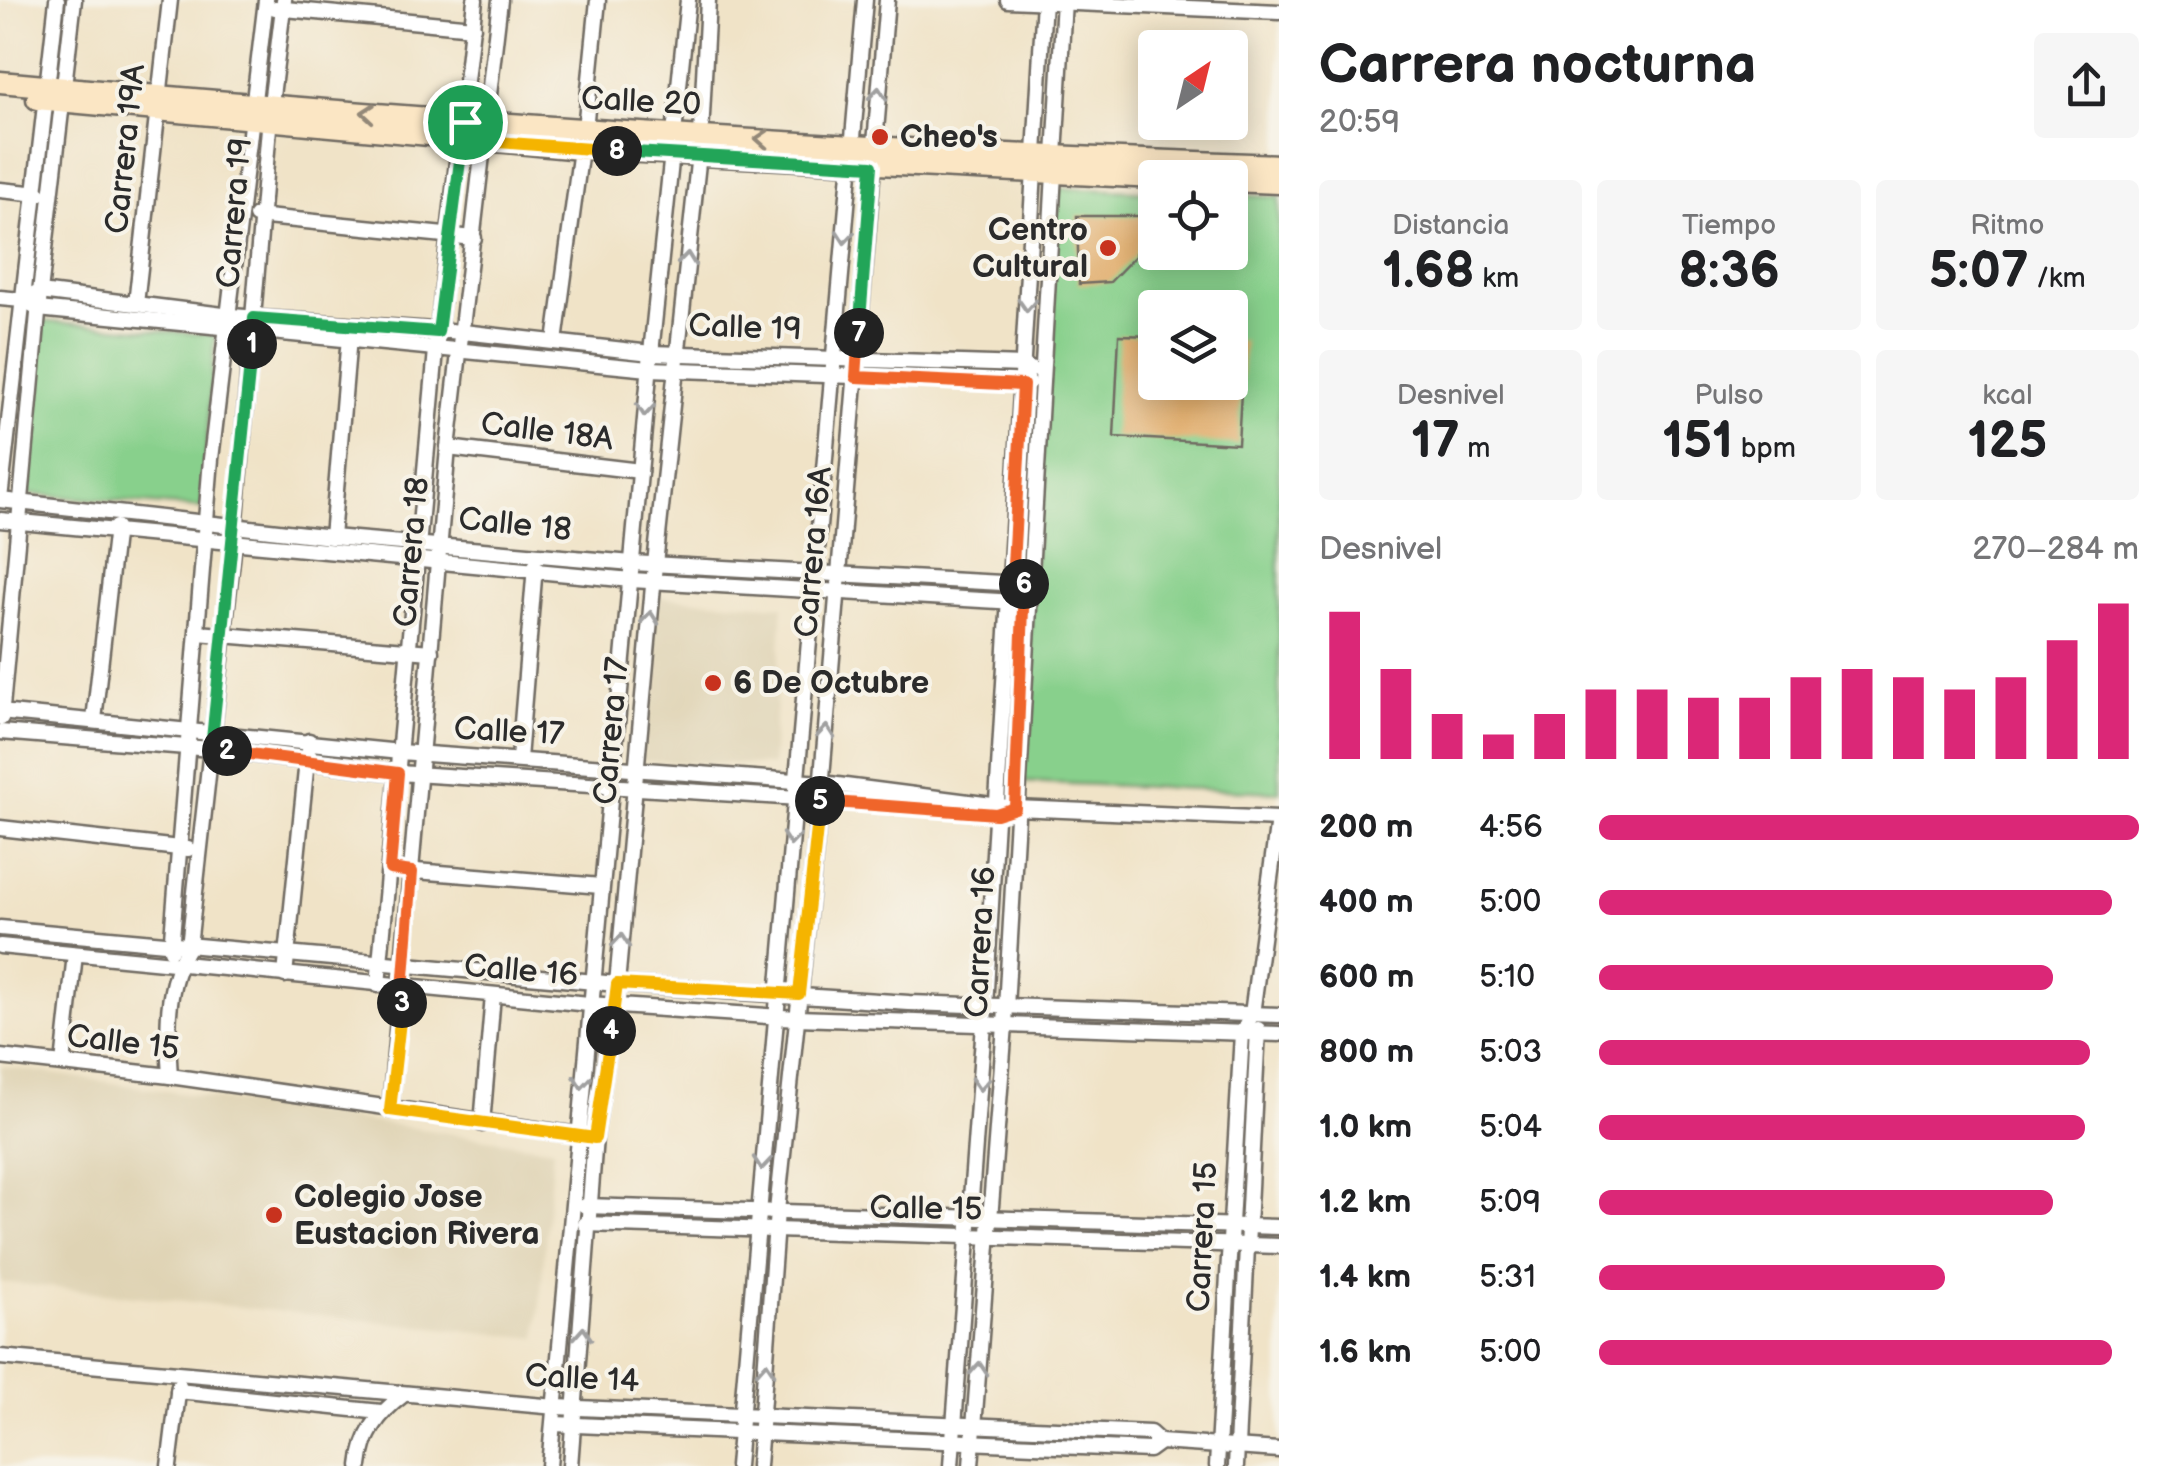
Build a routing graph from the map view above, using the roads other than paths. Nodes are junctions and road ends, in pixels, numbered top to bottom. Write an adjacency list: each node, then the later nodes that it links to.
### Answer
1 (57, 0): 19 (street)
2 (74, 0): 19 (street)
3 (170, 0): 21 (street, Carrera 19A)
4 (475, 0): 17 (street, Carrera 18)
5 (500, 0): 24 (street, Carrera 18)
6 (598, 0): 25 (street)
7 (688, 0): 26 (street, Carrera 17)
8 (708, 0): 27 (street, Carrera 17)
9 (865, 0): 28 (street, Carrera 16A)
10 (887, 0): 28 (street, Carrera 16A, one-way to 10)
11 (1008, 0): 12 (street)
12 (1044, 1): 13 (street); 29 (street, Carrera 16)
13 (1064, 1): 16 (street); 29 (street, Carrera 16)
14 (265, 4): 15 (street); 22 (street, Carrera 19)
15 (284, 5): 17 (street); 22 (street, Carrera 19)
16 (1279, 12)
17 (473, 27): 23 (street, Carrera 18)
18 (0, 82): 19 (street, Calle 20)
19 (55, 94): 20 (street, Calle 20); 21 (street, Calle 20); 35 (street); 36 (street)
20 (0, 95)
21 (159, 102): 22 (street, Calle 20); 44 (street, Carrera 19A)
22 (262, 112): 23 (street, Calle 20); 37 (street, Carrera 19); 38 (street, Carrera 19)
23 (464, 130): 24 (street, Calle 20); 39 (street, Carrera 18)
24 (486, 132): 25 (street, Calle 20); 40 (street, Carrera 18)
25 (583, 139): 26 (street, Calle 20); 51 (street)
26 (676, 144): 27 (street, Calle 20); 55 (street, Carrera 17)
27 (699, 146): 28 (street, Calle 20); 56 (street, Carrera 17, one-way to 27)
28 (862, 156): 29 (street, Calle 20); 57 (street, Carrera 16A, one-way to 57); 58 (street, Carrera 16A)
29 (1044, 165): 30 (street, Calle 20); 31 (street, Calle 20); 59 (street, Carrera 16, one-way to 59); 62 (street, Carrera 16)
30 (1279, 165)
31 (1138, 176)
32 (1248, 182): 33 (street)
33 (1279, 183)
34 (0, 190): 35 (street)
35 (32, 193): 36 (street); 43 (street)
36 (50, 196): 41 (street)
37 (242, 214): 38 (street); 46 (street, Carrera 19)
38 (262, 216): 39 (street); 47 (street, Carrera 19)
39 (450, 237): 40 (street); 49 (street, Carrera 18)
40 (474, 238): 50 (street, Carrera 18)
41 (40, 292): 43 (street, Calle 19); 44 (street, Calle 19); 45 (street)
42 (0, 298): 43 (street, Calle 19)
43 (22, 300): 45 (street, Calle 19); 68 (street)
44 (136, 304): 46 (street, Calle 19)
45 (38, 309): 46 (street, Calle 19); 69 (street)
46 (230, 323): 47 (street, Calle 19); 73 (street, Carrera 19)
47 (254, 325): 48 (street, Calle 19); 52 (street, Calle 19); 74 (street, Carrera 19)
48 (350, 326): 49 (street, Calle 19); 52 (street)
49 (438, 332): 50 (street, Calle 19); 53 (street, Carrera 18)
50 (463, 332): 51 (street, Calle 19); 54 (street, Carrera 18)
51 (555, 342): 55 (street, Calle 19)
52 (348, 343): 53 (street, Calle 19); 76 (street)
53 (436, 350): 54 (street, Calle 19); 80 (street, Carrera 18)
54 (460, 350): 60 (street, Calle 19); 66 (street, Carrera 18)
55 (650, 353): 56 (street, Calle 19); 60 (street, Carrera 17)
56 (676, 354): 57 (street, Calle 19); 61 (street, Carrera 17)
57 (834, 359): 58 (street, Calle 19); 63 (street, Carrera 16A)
58 (857, 361): 59 (street, Calle 19); 64 (street, Carrera 16A)
59 (1024, 365): 62 (street); 65 (street, Carrera 16)
60 (649, 369): 61 (street, Calle 19); 67 (street, Carrera 17, one-way to 67)
61 (675, 371): 63 (street, Calle 19); 84 (street, Carrera 17)
62 (1041, 376): 65 (street, Calle 19); 88 (street, Carrera 16)
63 (833, 377): 64 (street, Calle 19); 85 (street, Carrera 16A)
64 (856, 377): 65 (street, Calle 19); 86 (street, Carrera 16A)
65 (1023, 385): 88 (street, Carrera 16)
66 (448, 448): 67 (street, Calle 18A); 79 (street, Carrera 18)
67 (640, 471): 83 (street, Carrera 17)
68 (0, 499): 69 (street, Calle 18)
69 (20, 502): 70 (street, Calle 18); 72 (street)
70 (117, 514): 73 (street, Calle 18); 75 (street)
71 (0, 520): 72 (street, Calle 18)
72 (18, 522): 75 (street, Calle 18); 92 (street)
73 (209, 523): 74 (street, Calle 18); 77 (street, Carrera 19)
74 (235, 524): 76 (street, Calle 18); 78 (street, Carrera 19)
75 (116, 532): 77 (street, Calle 18); 98 (street)
76 (332, 537): 80 (street, Calle 18)
77 (207, 541): 78 (street, Calle 18); 93 (street, Carrera 19)
78 (234, 543): 80 (street, Calle 18); 94 (street, Carrera 19)
79 (442, 546): 80 (street, Calle 18); 81 (street, Carrera 18); 82 (street, Calle 18)
80 (420, 552): 81 (street, Calle 18); 95 (street, Carrera 18)
81 (440, 562): 82 (street, Calle 18); 96 (street, Carrera 18)
82 (535, 563): 83 (street, Calle 18); 87 (street, Calle 18); 107 (street)
83 (632, 564): 84 (street, Calle 18); 87 (street, Carrera 17)
84 (654, 572): 85 (street, Calle 18); 87 (street, Calle 18); 89 (street, Calle 18); 110 (street, Carrera 17, one-way to 84)
85 (814, 575): 86 (street, Calle 18); 89 (street, Carrera 16A)
86 (840, 575): 88 (street, Calle 18); 90 (street, Carrera 16A)
87 (631, 580): 109 (street, Carrera 17)
88 (1020, 584): 91 (street, Carrera 16)
89 (812, 593): 90 (street, Calle 18); 113 (street, Carrera 16A)
90 (838, 594): 91 (street, Calle 18); 114 (street, Carrera 16A, one-way to 90)
91 (1018, 603): 119 (street, Carrera 16); 120 (street, Carrera 16)
92 (4, 618): 97 (street)
93 (198, 632): 94 (street); 99 (street, Carrera 19)
94 (223, 634): 95 (street); 100 (street, Carrera 19)
95 (408, 652): 96 (street); 105 (street, Carrera 18)
96 (432, 652): 106 (street, Carrera 18)
97 (1, 712): 98 (street, Calle 17); 101 (street)
98 (94, 720): 99 (street, Calle 17)
99 (190, 729): 100 (street, Calle 17); 103 (street, Carrera 19)
100 (214, 730): 102 (street, Calle 17); 104 (street, Carrera 19)
101 (0, 733): 103 (street, Calle 17)
102 (309, 740): 105 (street, Calle 17); 108 (street)
103 (189, 748): 104 (street, Calle 17); 123 (street, Carrera 19)
104 (211, 749): 108 (street, Calle 17); 124 (street, Carrera 19)
105 (400, 752): 106 (street, Calle 17); 111 (street, Carrera 18)
106 (423, 754): 107 (street, Calle 17); 112 (street, Carrera 18)
107 (519, 760): 109 (street, Calle 17)
108 (306, 761): 111 (street, Calle 17); 133 (street)
109 (615, 766): 110 (street, Calle 17); 115 (street, Carrera 17)
110 (636, 768): 113 (street, Calle 17); 116 (street, Carrera 17)
111 (398, 773): 112 (street, Calle 17); 125 (street, Carrera 18)
112 (421, 774): 115 (street, Calle 17); 126 (street, Carrera 18)
113 (796, 780): 114 (street, Calle 17); 117 (street, Carrera 16A)
114 (822, 782): 118 (street, Carrera 16A); 119 (street, Calle 17)
115 (612, 786): 116 (street, Calle 17); 127 (street, Carrera 17)
116 (635, 786): 117 (street, Calle 17); 139 (street, Carrera 17, one-way to 116)
117 (795, 800): 118 (street, Calle 17); 142 (street, Carrera 16A, one-way to 142)
118 (820, 801): 119 (street, Calle 17); 143 (street, Carrera 16A)
119 (997, 808): 120 (street, Calle 17); 148 (street, Carrera 16)
120 (1015, 808): 121 (street, Calle 17); 146 (street, Carrera 16)
121 (1278, 819): 149 (street, Carrera 15)
122 (0, 828): 123 (street)
123 (180, 848): 124 (street); 129 (street, Carrera 19)
124 (200, 851): 131 (street, Carrera 19)
125 (390, 869): 126 (street); 134 (street, Carrera 18)
126 (412, 872): 127 (street); 136 (street, Carrera 18)
127 (600, 886): 138 (street, Carrera 17)
128 (0, 928): 129 (street, Calle 16)
129 (169, 944): 131 (street, Calle 16); 135 (street)
130 (0, 946): 132 (street, Calle 16)
131 (189, 946): 133 (street, Calle 16); 135 (street, Carrera 19)
132 (76, 954): 135 (street, Calle 16); 159 (street)
133 (286, 954): 134 (street, Calle 16); 137 (street)
134 (379, 962): 136 (street, Calle 16); 140 (street, Carrera 18)
135 (178, 964): 137 (street, Calle 16); 160 (street, Carrera 19)
136 (405, 964): 138 (street, Calle 16); 141 (street, Carrera 18)
137 (285, 975): 140 (street, Calle 16)
138 (592, 982): 139 (street, Calle 16); 145 (street, Carrera 17)
139 (617, 984): 142 (street, Calle 16); 147 (street, Carrera 17)
140 (378, 985): 141 (street, Calle 16)
141 (404, 988): 144 (street, Calle 16); 161 (street, Carrera 18)
142 (777, 993): 143 (street, Calle 16); 151 (street, Carrera 16A)
143 (799, 994): 148 (street, Calle 16); 152 (street, Carrera 16A)
144 (493, 995): 145 (street, Calle 16); 162 (street)
145 (590, 1004): 147 (street, Calle 16); 163 (street, Carrera 17, one-way to 163)
146 (1006, 1005): 148 (street, Calle 16); 149 (street, Calle 16); 154 (street, Carrera 16)
147 (615, 1006): 151 (street, Calle 16); 164 (street, Carrera 17)
148 (985, 1006): 153 (street, Carrera 16)
149 (1252, 1014): 150 (street, Calle 16); 155 (street, Carrera 15); 156 (street, Carrera 15)
150 (1279, 1015)
151 (775, 1016): 152 (street, Calle 16); 167 (street, Carrera 16A, one-way to 167)
152 (797, 1018): 153 (street, Calle 16); 168 (street, Carrera 16A)
153 (984, 1024): 154 (street, Calle 16); 170 (street, Carrera 16, one-way to 170)
154 (1006, 1025): 155 (street, Calle 16); 169 (street, Carrera 16)
155 (1242, 1034): 156 (street, Calle 16); 174 (street, Carrera 15)
156 (1260, 1034): 157 (street, Calle 16); 173 (street, Carrera 15)
157 (1279, 1034)
158 (0, 1057): 159 (street, Calle 15)
159 (63, 1064): 160 (street, Calle 15)
160 (170, 1076): 161 (street, Calle 15)
161 (390, 1110): 162 (street, Calle 15)
162 (482, 1124): 163 (street, Calle 15)
163 (577, 1136): 164 (street, Calle 15); 165 (street, Carrera 17)
164 (595, 1138): 166 (street, Carrera 17)
165 (573, 1205): 166 (street, Calle 15); 171 (street, Carrera 17)
166 (593, 1206): 167 (street, Calle 15); 172 (street, Carrera 17)
167 (758, 1210): 168 (street, Calle 15); 176 (street, Carrera 16A)
168 (777, 1210): 170 (street, Calle 15); 177 (street, Carrera 16A)
169 (990, 1220): 170 (street, Calle 15); 174 (street, Calle 15); 178 (street, Carrera 16)
170 (971, 1221): 179 (street, Carrera 16)
171 (571, 1224): 172 (street, Calle 15); 187 (street, Carrera 17)
172 (592, 1224): 176 (street, Calle 15); 191 (street, Carrera 17, one-way to 172)
173 (1250, 1226): 174 (street, Calle 15); 175 (street, Calle 15); 180 (street, Carrera 15)
174 (1232, 1227): 181 (street, Carrera 15)
175 (1279, 1227)
176 (756, 1230): 177 (street, Calle 15); 189 (street, Carrera 16A)
177 (776, 1233): 179 (street, Calle 15); 190 (street, Carrera 16A, one-way to 177)
178 (988, 1238): 179 (street, Calle 15); 181 (street, Calle 15); 194 (street, Carrera 16, one-way to 178)
179 (969, 1239): 192 (street, Carrera 16)
180 (1248, 1245): 181 (street, Calle 15); 182 (street, Calle 15); 201 (street, Carrera 15)
181 (1230, 1246): 200 (street, Carrera 15)
182 (1279, 1246)
183 (0, 1357): 184 (street, Calle 14)
184 (180, 1374): 185 (street); 186 (street, Calle 14)
185 (178, 1392): 188 (street); 203 (street)
186 (403, 1395): 187 (street, Calle 14); 188 (street)
187 (556, 1407): 191 (street, Calle 14); 193 (street, Carrera 17)
188 (381, 1412): 204 (street)
189 (740, 1412): 190 (street, Calle 14); 191 (street, Calle 14); 195 (street, Carrera 16A)
190 (763, 1414): 192 (street, Calle 14); 196 (street, Carrera 16A)
191 (576, 1415): 193 (street, Calle 14); 195 (street, Calle 14); 206 (street, Carrera 17)
192 (954, 1423): 194 (street, Calle 14); 197 (street, Carrera 16)
193 (554, 1424): 205 (street, Carrera 17)
194 (975, 1424): 198 (street, Carrera 16); 199 (street, Calle 14)
195 (740, 1432): 196 (street, Calle 14); 207 (street, Carrera 16A)
196 (761, 1432): 197 (street, Calle 14); 208 (street, Carrera 16A)
197 (953, 1439): 198 (street, Calle 14); 209 (street, Carrera 16)
198 (973, 1442): 199 (street, Calle 14); 210 (street, Carrera 16)
199 (1160, 1442): 200 (street, Calle 14)
200 (1218, 1448): 201 (street, Calle 14); 211 (street, Carrera 15)
201 (1236, 1449): 202 (street, Calle 14); 212 (street, Carrera 15)
202 (1279, 1450)
203 (168, 1466)
204 (360, 1466)
205 (549, 1466)
206 (570, 1466)
207 (737, 1466)
208 (758, 1466)
209 (951, 1466)
210 (971, 1466)
211 (1218, 1466)
212 (1236, 1466)

